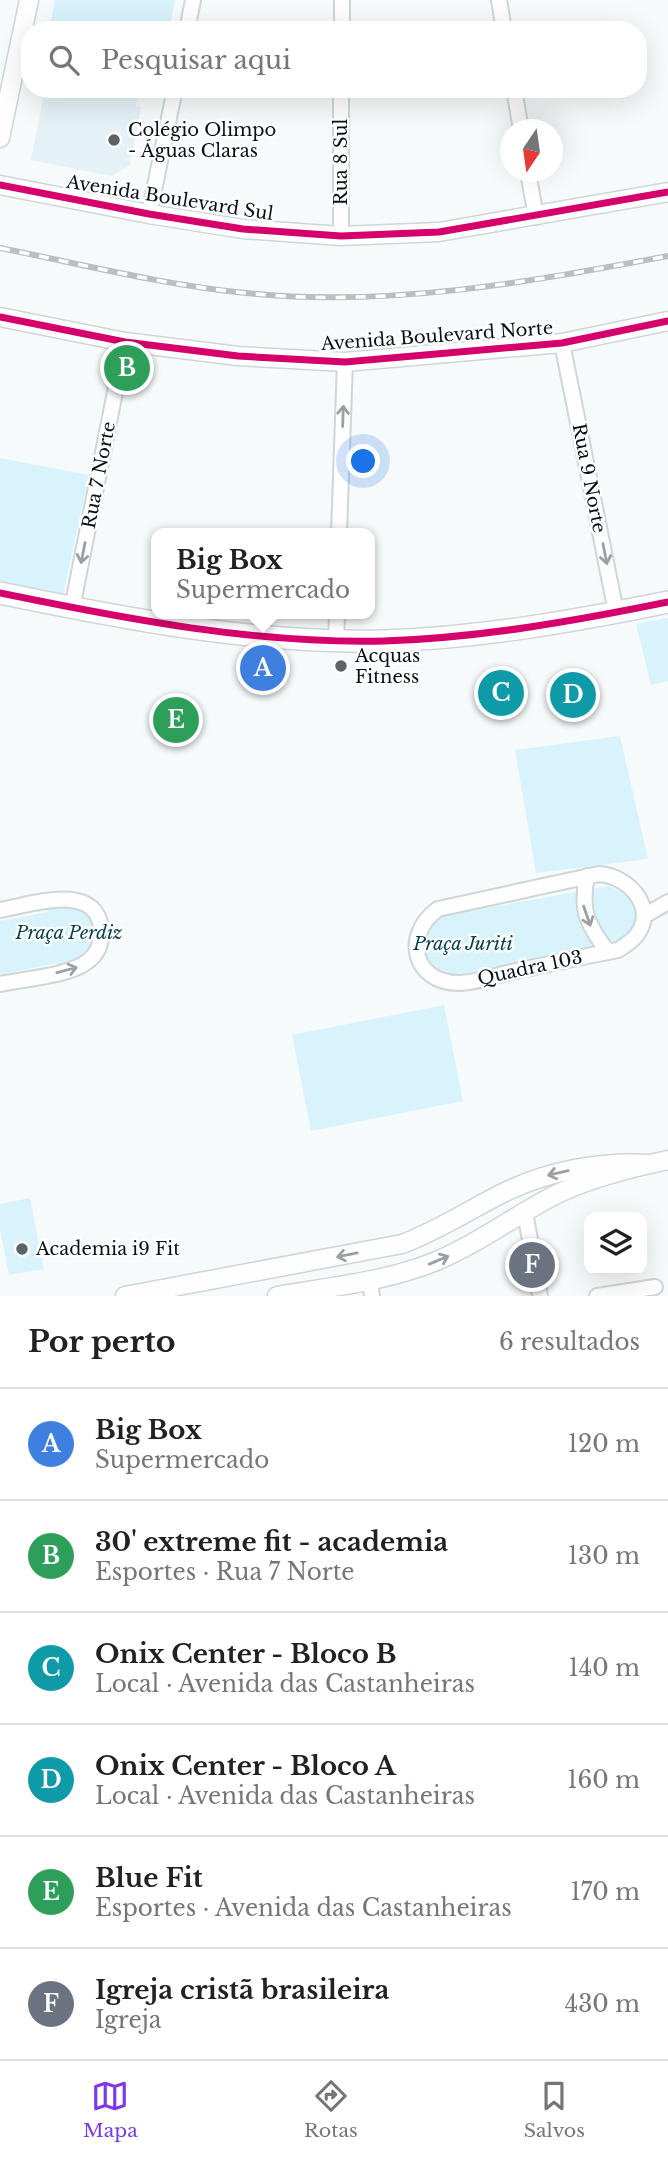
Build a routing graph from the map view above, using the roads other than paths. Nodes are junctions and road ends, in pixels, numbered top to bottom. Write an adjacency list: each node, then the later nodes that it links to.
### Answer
1 (29, 0): 5 (street)
2 (193, 0): 6 (street)
3 (342, 0): 7 (street)
4 (499, 0): 8 (street)
5 (25, 21)
6 (189, 21)
7 (342, 21)
8 (502, 21)
9 (21, 38): 14 (street)
10 (173, 98): 18 (street)
11 (341, 98): 20 (street, Rua 8 Sul)
12 (516, 98): 13 (street)
13 (519, 119)
14 (0, 138)
15 (530, 182): 19 (street)
16 (0, 185): 18 (street, Avenida Boulevard Sul)
17 (668, 192): 19 (street, Avenida Boulevard Sul)
18 (149, 214): 20 (street, Avenida Boulevard Sul)
19 (536, 217): 20 (street, Avenida Boulevard Sul)
20 (341, 236)
21 (0, 317): 23 (street, Avenida Boulevard Norte)
22 (668, 321): 24 (street, Avenida Boulevard Norte)
23 (125, 342): 25 (street, Avenida Boulevard Norte); 29 (street, Rua 7 Norte, one-way to 29)
24 (562, 343): 25 (street, Avenida Boulevard Norte); 30 (street, Rua 9 Norte, one-way to 30)
25 (345, 362): 26 (street, one-way to 25)
26 (339, 528)
27 (0, 593): 29 (main road)
28 (668, 602): 30 (main road)
29 (72, 608): 32 (main road)
30 (616, 612): 32 (main road)
31 (337, 619): 32 (street)
32 (336, 641)
33 (587, 876): 34 (street, Quadra 103); 38 (street, Quadra 103, one-way to 38); 38 (street, Quadra 103)
34 (640, 897): 35 (street, Quadra 103); 37 (street)
35 (667, 902): 37 (street, Quadra 103)
36 (0, 911): 39 (street, one-way to 36)
37 (644, 916): 38 (street, Quadra 103)
38 (608, 952)
39 (0, 984)
40 (668, 1160): 41 (street)
41 (650, 1164): 42 (street); 43 (street, one-way to 43)
42 (526, 1212): 45 (street, one-way to 42); 49 (street)
43 (301, 1264): 46 (street); 47 (street)
44 (654, 1287): 50 (street)
45 (371, 1288): 46 (street)
46 (307, 1291): 48 (street)
47 (125, 1296)
48 (277, 1296)
49 (540, 1296)
50 (597, 1296)

